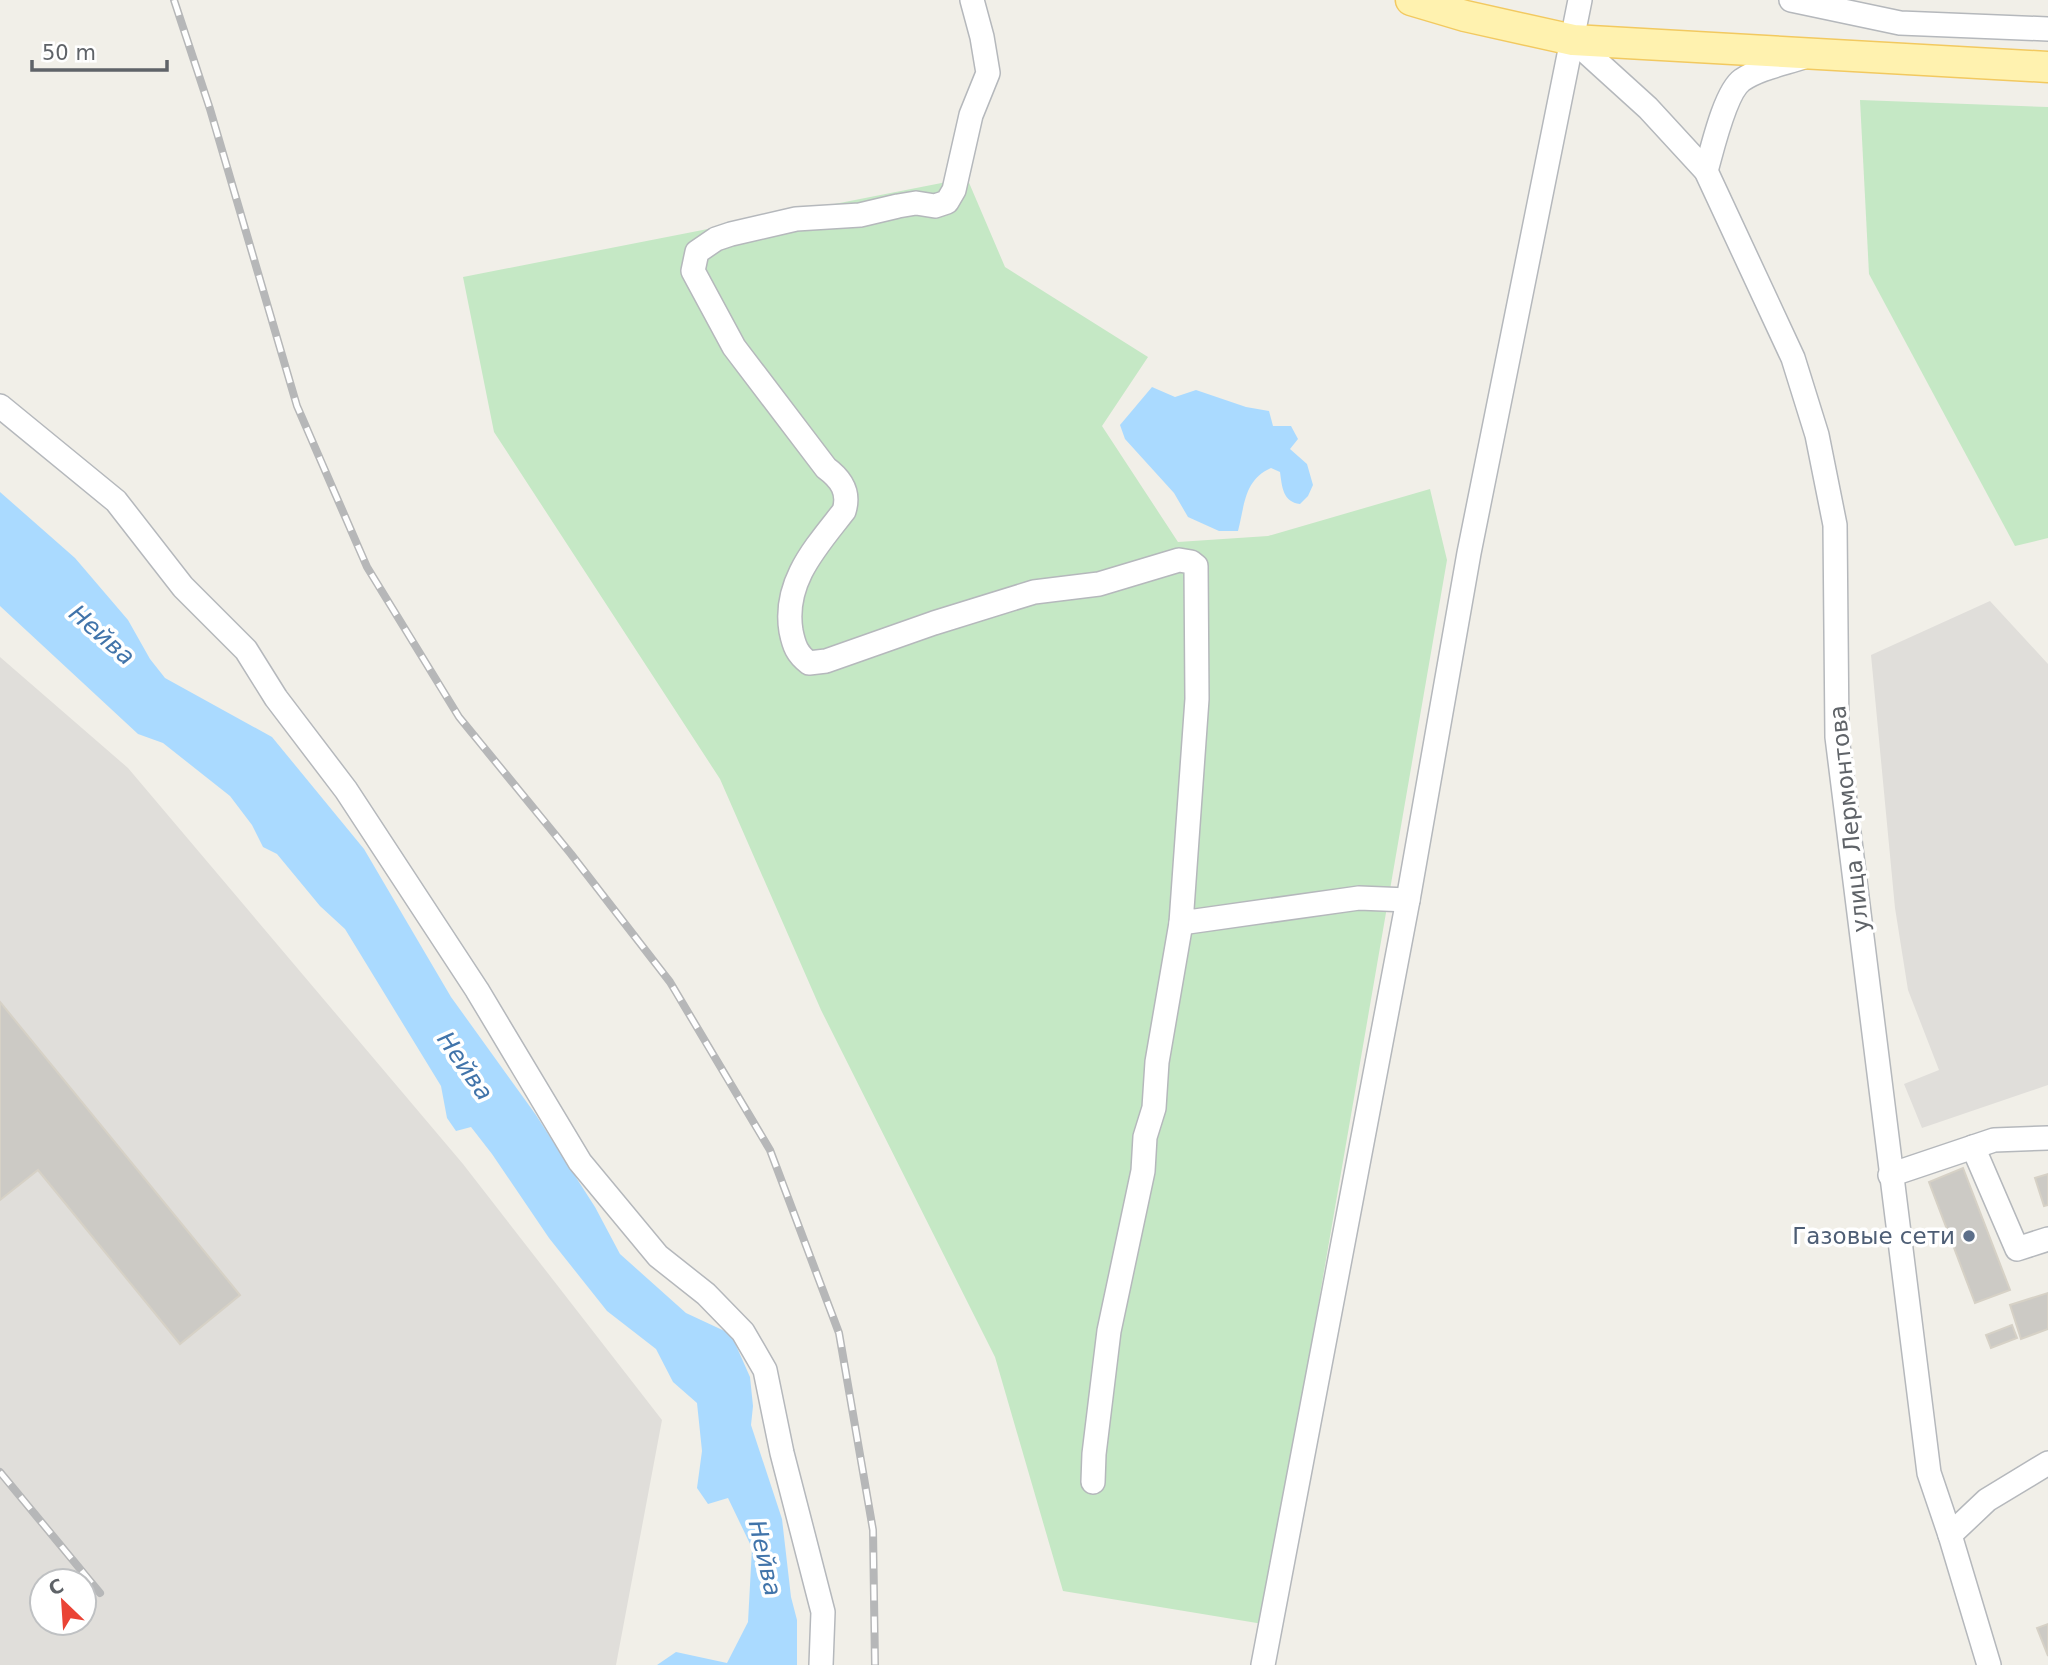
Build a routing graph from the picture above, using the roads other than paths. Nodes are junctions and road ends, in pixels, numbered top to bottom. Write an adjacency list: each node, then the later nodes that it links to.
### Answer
1 (972, 0): 12 (street)
2 (1412, 0): 6 (main road)
3 (1580, 0): 6 (street)
4 (1791, 0): 5 (street)
5 (2048, 29)
6 (1573, 40): 7 (main road); 9 (street, улица Лермонтова); 11 (street)
7 (1814, 54): 8 (main road); 9 (street)
8 (2048, 67)
9 (1706, 171): 15 (street, улица Лермонтова)
10 (0, 405): 20 (street)
11 (1408, 900): 12 (street); 21 (street)
12 (1181, 923): 18 (street)
13 (2048, 1138): 14 (street)
14 (1973, 1147): 15 (street); 16 (street)
15 (1890, 1175): 19 (street, улица Лермонтова)
16 (2048, 1239)
17 (2048, 1463): 19 (street)
18 (1093, 1482)
19 (1950, 1535): 22 (street, улица Лермонтова)
20 (821, 1665)
21 (1264, 1665)
22 (1989, 1665)

